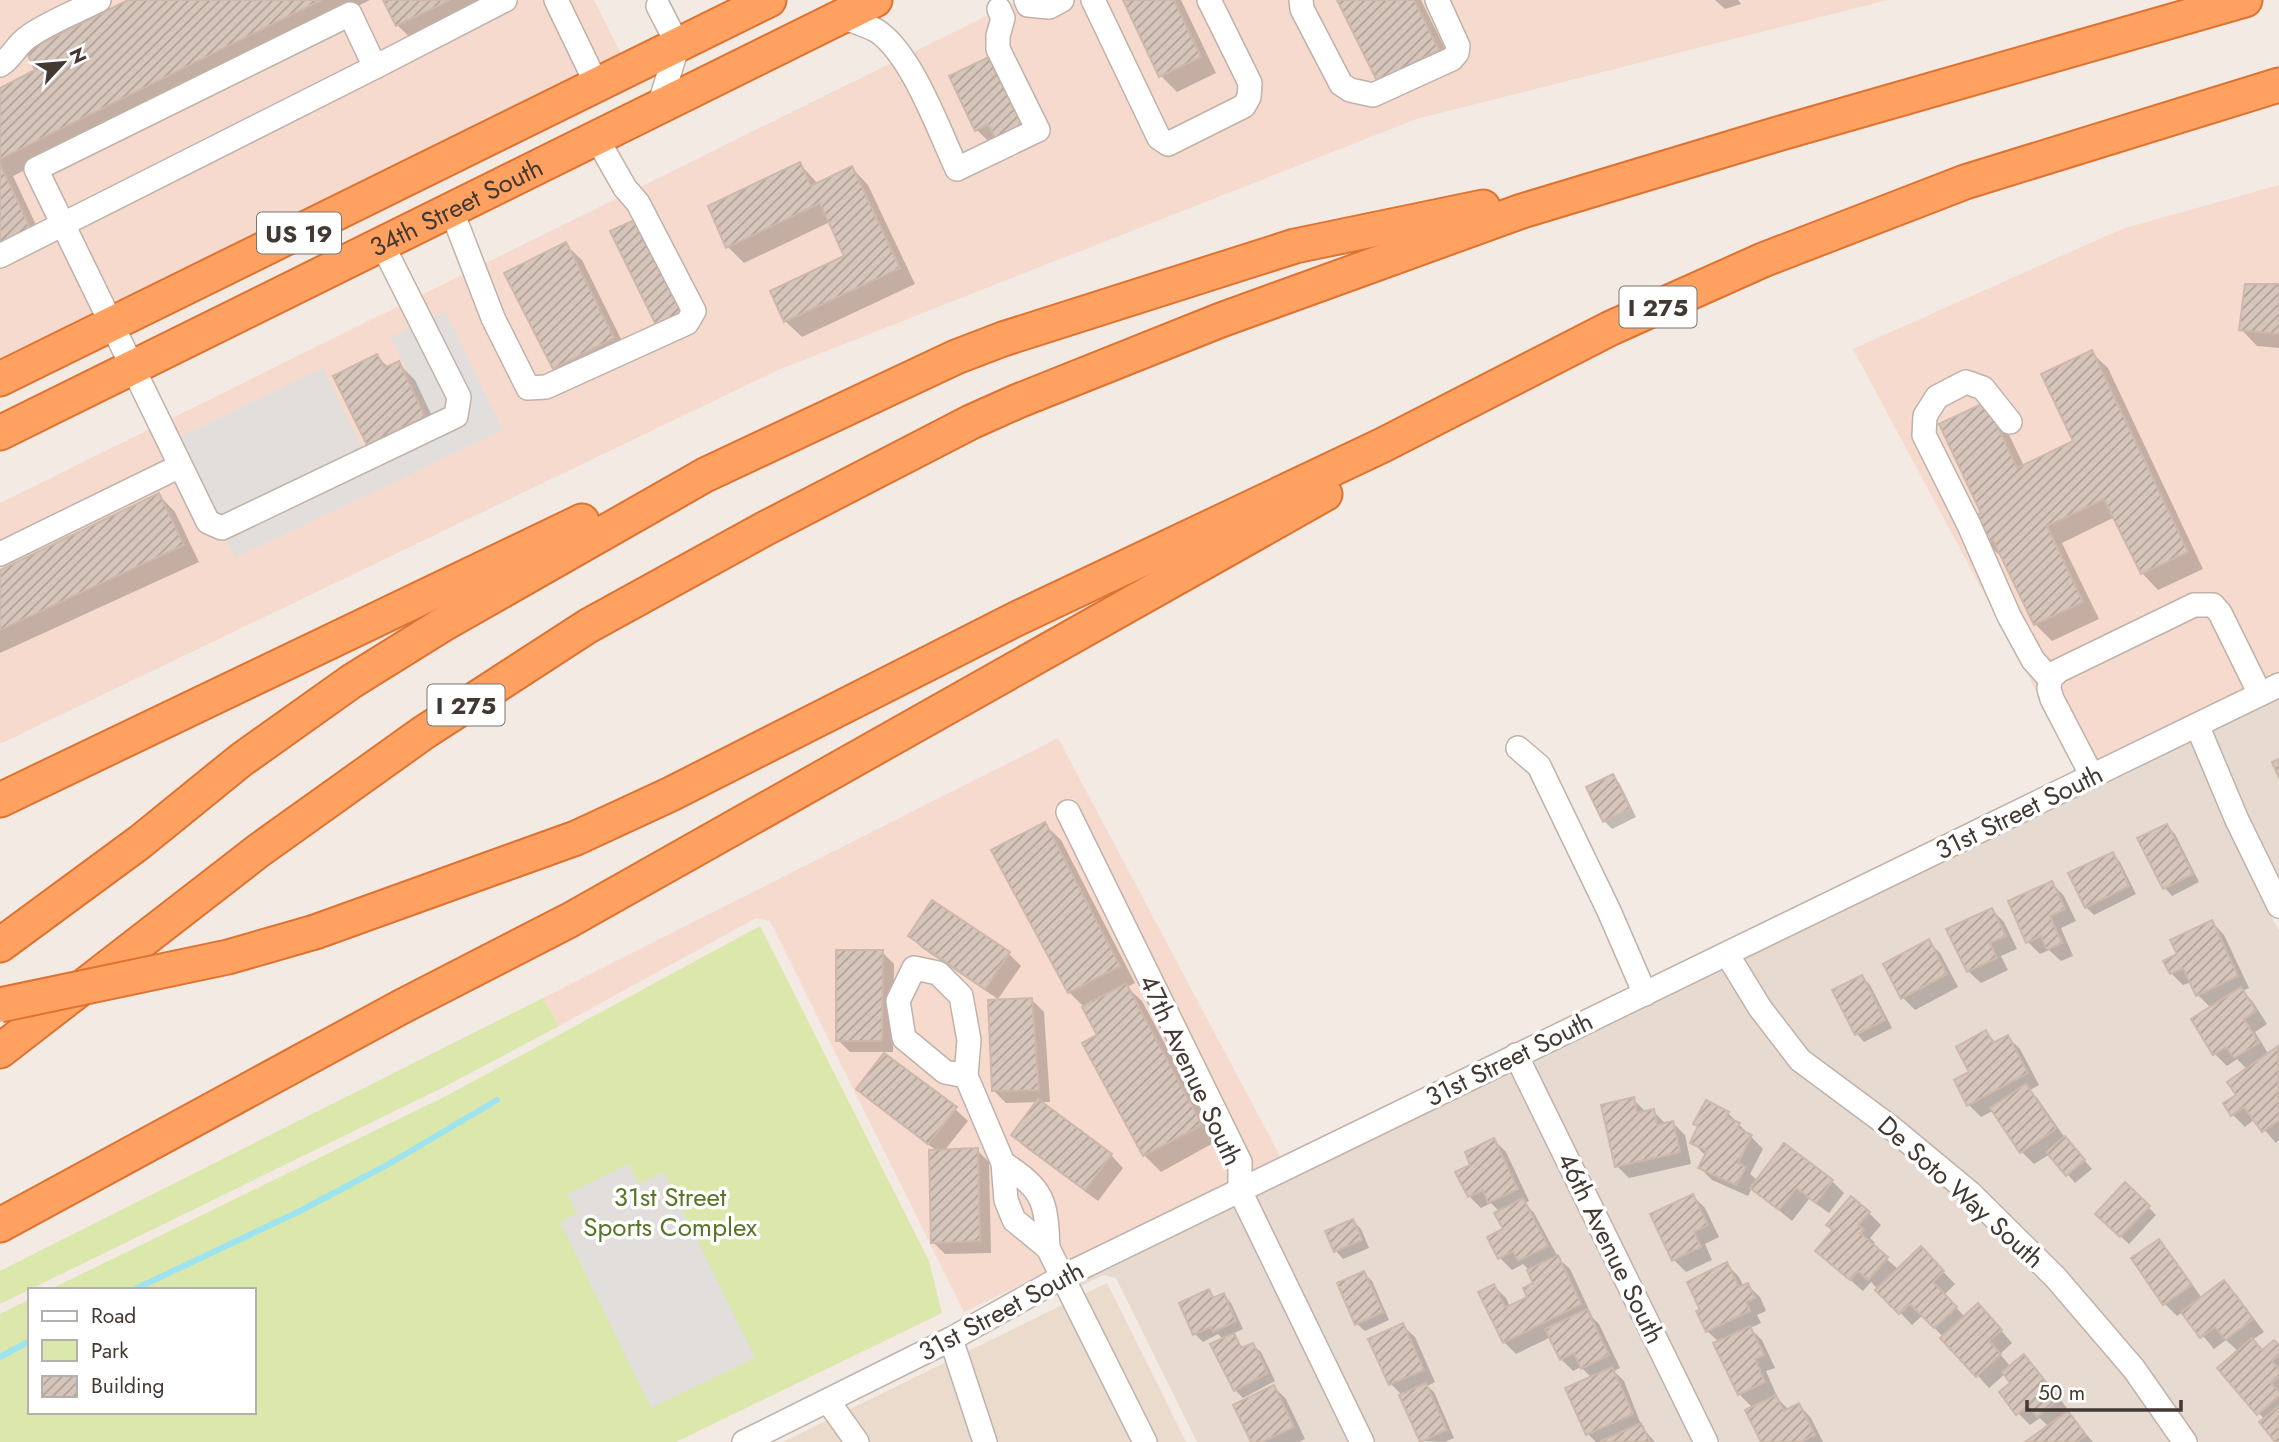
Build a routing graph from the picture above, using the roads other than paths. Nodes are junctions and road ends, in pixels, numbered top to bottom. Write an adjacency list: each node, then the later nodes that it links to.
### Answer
1 (99, 0): 18 (street)
2 (505, 0): 19 (street)
3 (556, 0): 20 (street)
4 (769, 0): 17 (highway, 34th Street South / US 19)
5 (875, 0): 16 (highway, 34th Street South / US 19)
6 (1062, 0): 13 (street)
7 (1093, 0): 24 (street)
8 (1202, 0): 24 (street)
9 (1209, 0): 24 (street)
10 (1301, 0): 11 (street)
11 (1437, 0)
12 (2245, 0): 25 (highway, I 275)
13 (1027, 2)
14 (658, 6): 17 (street)
15 (997, 7): 16 (street)
16 (841, 17): 22 (highway, 34th Street South / US 19)
17 (678, 45): 20 (highway, 34th Street South / US 19); 22 (street)
18 (0, 65)
19 (375, 67): 27 (street); 27 (street)
20 (597, 85): 30 (highway, 34th Street South / US 19)
21 (2279, 85): 35 (highway, I 275)
22 (659, 106): 23 (highway, 34th Street South / US 19)
23 (596, 138): 26 (highway, 34th Street South / US 19); 26 (street)
24 (1159, 138)
25 (1653, 172): 37 (highway); 51 (highway, I 275)
26 (451, 209): 28 (highway, 34th Street South / US 19)
27 (62, 223): 29 (street); 30 (street)
28 (382, 244): 31 (highway, 34th Street South / US 19); 36 (street)
29 (0, 256)
30 (111, 326): 31 (street); 32 (highway, 34th Street South / US 19)
31 (131, 368): 34 (highway, 34th Street South / US 19); 36 (street)
32 (0, 379)
33 (2010, 422): 39 (street)
34 (0, 433)
35 (1382, 445): 50 (highway, I 275, bridge); 56 (highway)
36 (180, 466): 38 (street)
37 (705, 475): 44 (highway); 47 (highway)
38 (0, 554)
39 (2050, 679): 40 (street); 43 (street)
40 (2269, 690): 41 (street, 31st Street South)
41 (2197, 725): 43 (street, 31st Street South); 46 (street)
42 (1518, 748): 49 (street)
43 (2092, 776): 48 (street, 31st Street South)
44 (0, 800)
45 (1068, 812): 55 (street, 47th Avenue South)
46 (2279, 906)
47 (0, 945)
48 (1727, 954): 49 (street, 31st Street South); 67 (street, De Soto Way South)
49 (1644, 994): 52 (street, 31st Street South)
50 (0, 1005)
51 (0, 1051)
52 (1516, 1055): 55 (street, 31st Street South); 66 (street, 46th Avenue South)
53 (966, 1076): 54 (street)
54 (1003, 1163): 57 (street); 57 (street)
55 (1240, 1191): 58 (street, 31st Street South); 65 (street, 47th Avenue South)
56 (0, 1225)
57 (1048, 1248): 58 (street)
58 (1064, 1276): 59 (street, 31st Street South); 64 (street)
59 (951, 1339): 60 (street, 31st Street South); 63 (street)
60 (828, 1401): 61 (street, 31st Street South); 62 (street)
61 (744, 1442)
62 (857, 1442)
63 (985, 1442)
64 (1145, 1442)
65 (1362, 1442)
66 (1706, 1442)
67 (2185, 1442)

